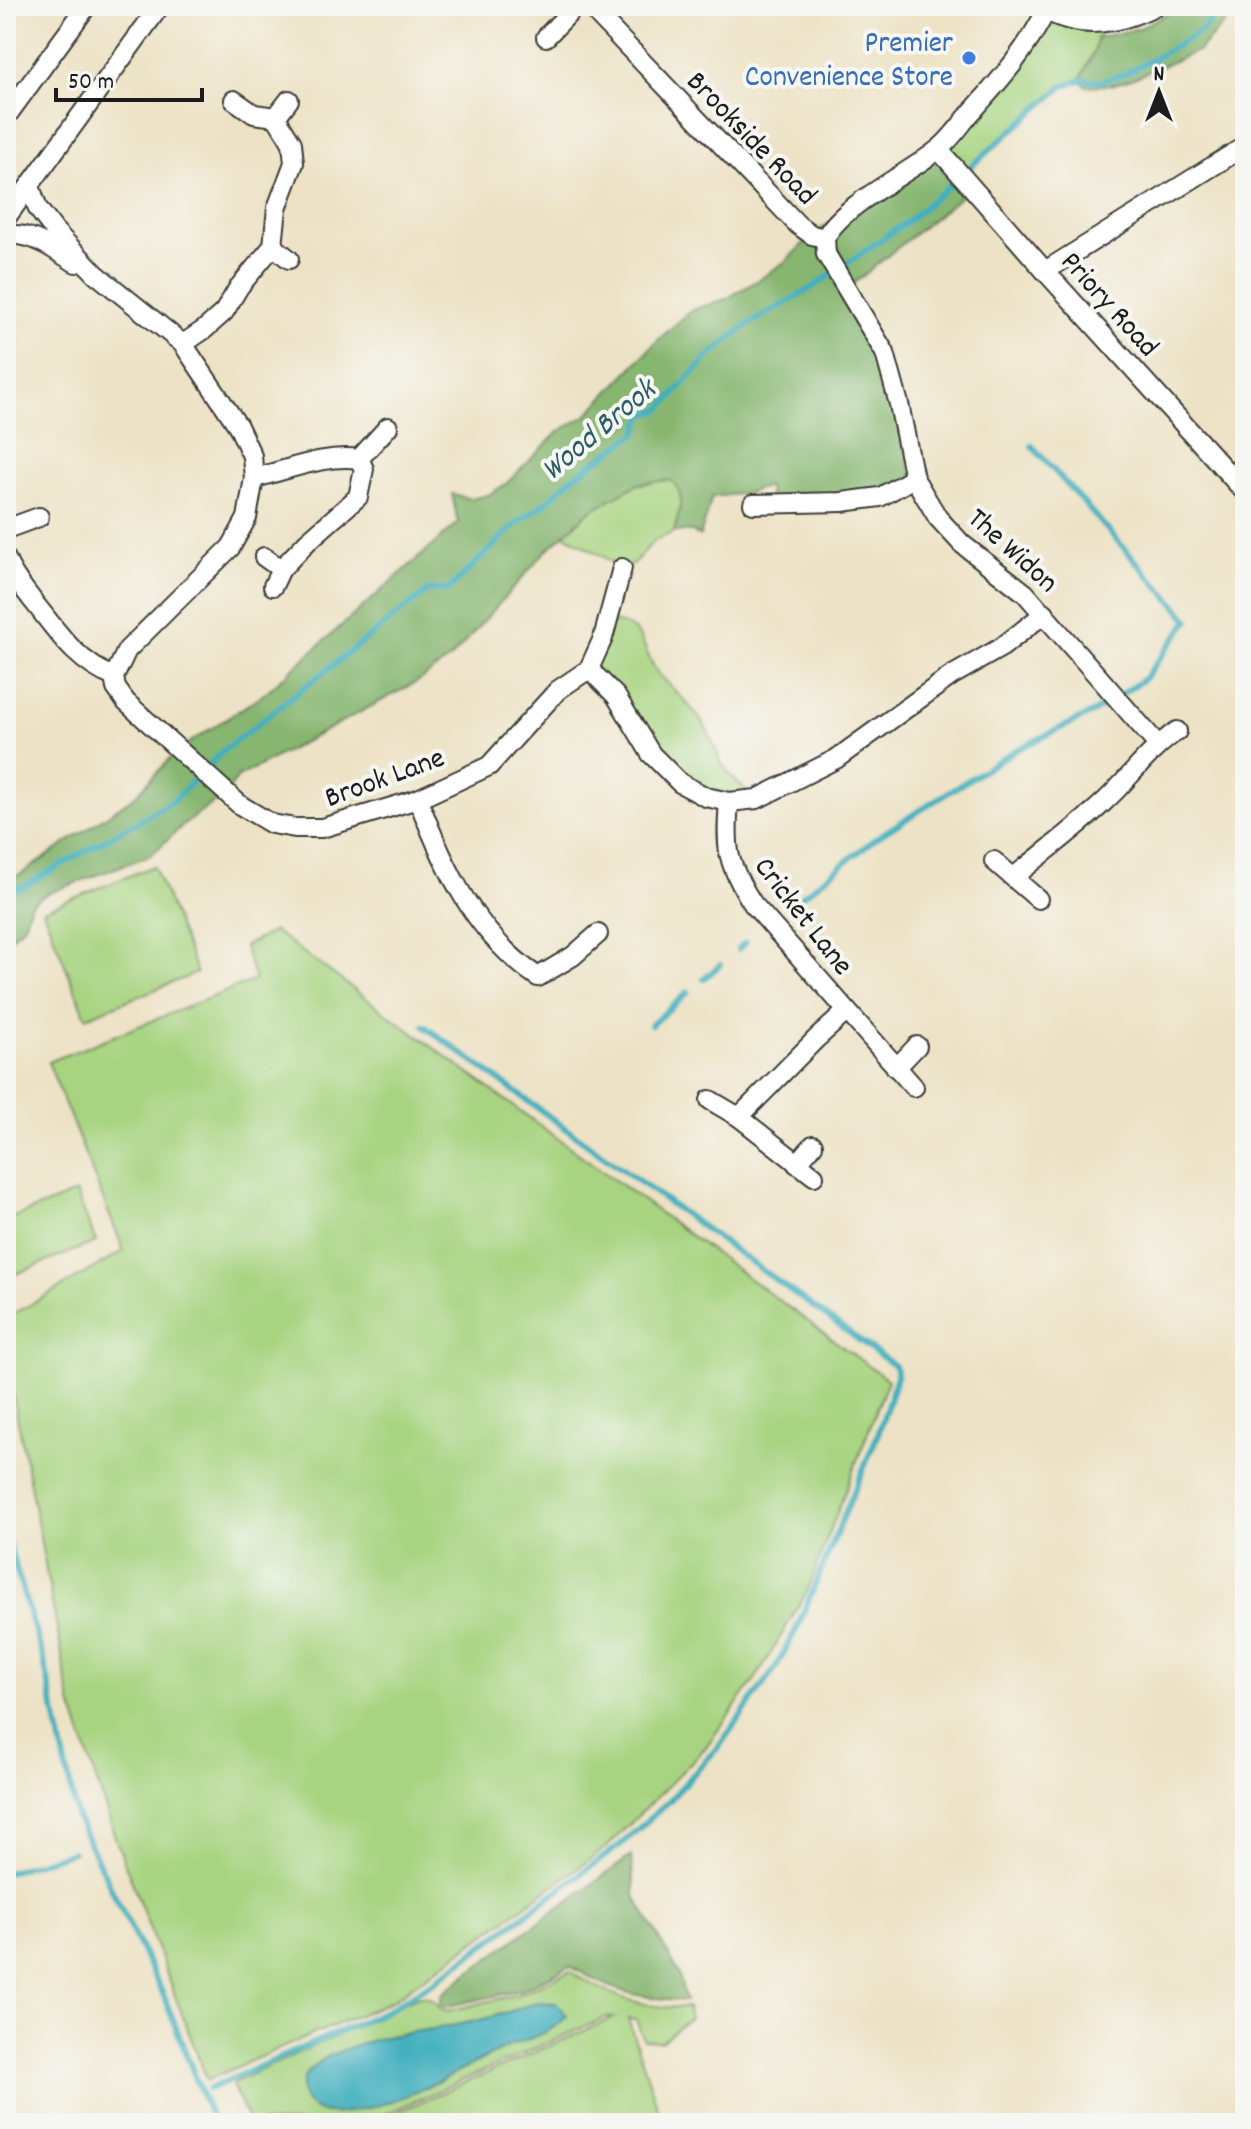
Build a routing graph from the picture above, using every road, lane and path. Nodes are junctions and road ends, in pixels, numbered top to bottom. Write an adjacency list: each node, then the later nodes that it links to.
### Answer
1 (87, 6): 10 (street)
2 (160, 6): 14 (street)
3 (576, 6): 7 (street)
4 (589, 6): 17 (street, Brookside Road)
5 (1155, 6): 6 (street)
6 (1042, 8): 13 (street, Brookside Road)
7 (546, 37)
8 (234, 100): 11 (street)
9 (289, 100): 11 (street)
10 (6, 117)
11 (276, 117): 18 (street)
12 (1245, 146): 20 (street)
13 (939, 150): 17 (street, Brookside Road); 20 (street, Priory Road)
14 (30, 186): 15 (street); 21 (street)
15 (6, 218)
16 (6, 236): 21 (street)
17 (825, 238): 26 (street, The Widon)
18 (273, 246): 19 (street); 22 (street)
19 (289, 259)
20 (1045, 271): 27 (street, Priory Road)
21 (96, 274): 22 (street)
22 (183, 344): 25 (street)
23 (388, 427): 24 (street)
24 (359, 459): 25 (street); 31 (street)
25 (254, 478): 36 (street)
26 (914, 478): 28 (street); 34 (street, The Widon)
27 (1245, 492)
28 (764, 497)
29 (39, 517): 30 (street)
30 (6, 529)
31 (264, 557)
32 (6, 559): 36 (street)
33 (622, 568): 35 (street)
34 (1045, 613): 38 (street, The Widon); 40 (street)
35 (589, 669): 39 (street, Brook Lane); 40 (street)
36 (114, 677): 39 (street, Brook Lane)
37 (1177, 731): 38 (street)
38 (1157, 744): 42 (street)
39 (418, 799): 45 (street)
40 (729, 802): 47 (street, Cricket Lane)
41 (994, 861): 42 (street)
42 (1014, 877): 43 (street)
43 (1038, 899)
44 (598, 934): 45 (street)
45 (538, 977): 46 (street)
46 (530, 995)
47 (846, 1012): 49 (street, Cricket Lane); 52 (street, Cricket Lane)
48 (917, 1046): 49 (street)
49 (896, 1068): 50 (street, Cricket Lane)
50 (914, 1087)
51 (710, 1100): 52 (street)
52 (739, 1117): 54 (street)
53 (813, 1145): 54 (street)
54 (797, 1164): 55 (street)
55 (814, 1176)

